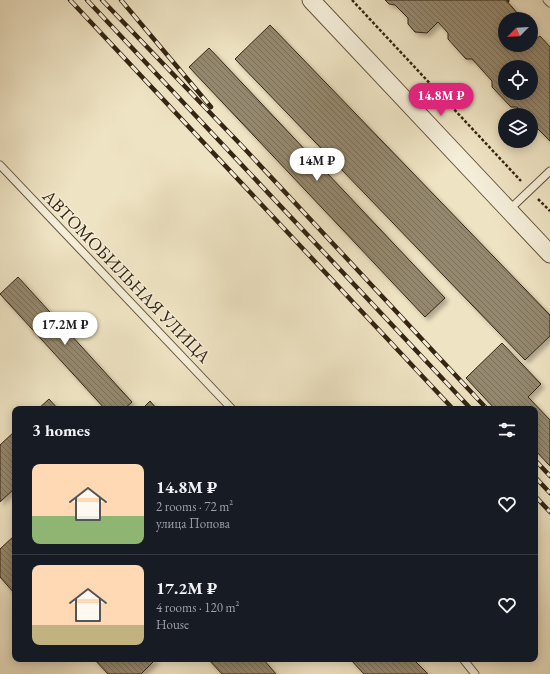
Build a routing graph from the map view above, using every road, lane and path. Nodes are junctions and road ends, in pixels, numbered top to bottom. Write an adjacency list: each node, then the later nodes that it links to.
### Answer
1 (311, 0): 8 (street)
2 (352, 0): 7 (path)
3 (547, 0): 4 (lane)
4 (550, 3)
5 (0, 165): 11 (lane, АВТОМОБИЛЬНАЯ УЛИЦА)
6 (550, 171): 7 (lane)
7 (529, 189): 8 (lane); 9 (path)
8 (509, 210): 10 (street)
9 (550, 212)
10 (550, 254)
11 (229, 406)
12 (465, 662): 13 (lane)
13 (475, 674)

